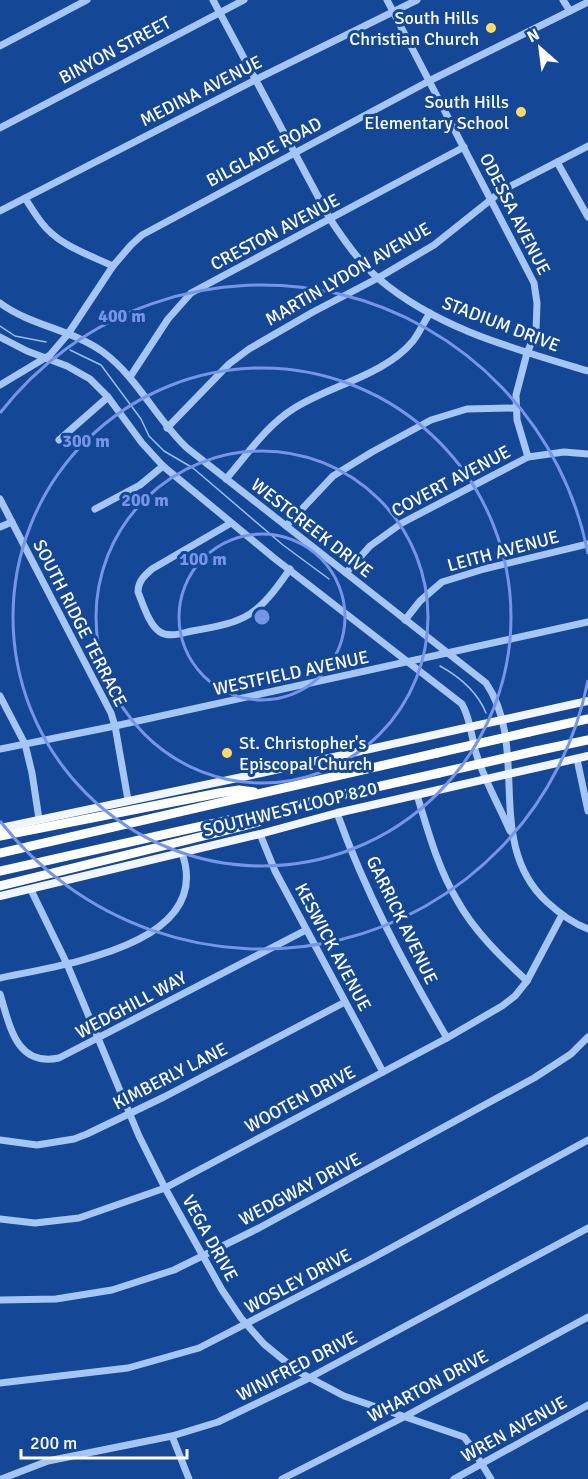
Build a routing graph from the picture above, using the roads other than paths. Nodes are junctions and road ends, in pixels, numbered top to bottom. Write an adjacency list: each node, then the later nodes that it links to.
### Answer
1 (87, 0): 11 (street)
2 (213, 0): 9 (street, STADIUM DRIVE)
3 (244, 0): 9 (street, BINYON STREET)
4 (387, 0): 10 (street, ODESSA AVENUE)
5 (417, 0): 10 (street, MEDINA AVENUE)
6 (563, 0): 8 (street)
7 (588, 2): 8 (street, BILGLADE ROAD)
8 (570, 11): 13 (street, BILGLADE ROAD)
9 (219, 12): 12 (street, STADIUM DRIVE); 14 (street, BINYON STREET)
10 (393, 12): 12 (street, MEDINA AVENUE); 13 (street, ODESSA AVENUE)
11 (0, 46)
12 (255, 80): 17 (street, STADIUM DRIVE); 19 (street, MEDINA AVENUE)
13 (429, 81): 16 (street, ODESSA AVENUE); 17 (street, BILGLADE ROAD)
14 (0, 128)
15 (588, 146): 18 (street, MARTIN LYDON AVENUE)
16 (464, 147): 20 (street, ODESSA AVENUE); 23 (street, CRESTON AVENUE)
17 (293, 153): 23 (street, STADIUM DRIVE); 24 (street, BILGLADE ROAD)
18 (557, 162): 20 (street, MARTIN LYDON AVENUE); 22 (street)
19 (25, 198): 21 (street, MEDINA AVENUE); 24 (street)
20 (491, 199): 25 (street, MARTIN LYDON AVENUE); 30 (street, ODESSA AVENUE)
21 (0, 211)
22 (588, 217)
23 (330, 219): 25 (street, STADIUM DRIVE); 33 (street, CRESTON AVENUE)
24 (113, 266): 28 (street, BILGLADE ROAD)
25 (378, 278): 27 (street, STADIUM DRIVE); 37 (street, MARTIN LYDON AVENUE)
26 (0, 303): 28 (street, WESTCREEK DRIVE)
27 (430, 314): 30 (street, STADIUM DRIVE); 42 (street)
28 (68, 334): 31 (street, BILGLADE ROAD); 33 (street, WESTCREEK DRIVE)
29 (0, 337): 31 (street, WESTCREEK DRIVE)
30 (527, 353): 32 (street, STADIUM DRIVE); 36 (street, ODESSA AVENUE)
31 (47, 358): 34 (street, BILGLADE ROAD); 35 (street, WESTCREEK DRIVE)
32 (588, 371)
33 (130, 377): 37 (street, WESTCREEK DRIVE)
34 (0, 385)
35 (108, 397): 38 (street); 41 (street, WESTCREEK DRIVE)
36 (515, 408): 40 (street, ODESSA AVENUE); 47 (street)
37 (167, 428): 42 (street, WESTCREEK DRIVE)
38 (59, 440)
39 (588, 454): 40 (street, COVERT AVENUE)
40 (528, 457): 51 (street, COVERT AVENUE)
41 (163, 466): 44 (street); 46 (street, WESTCREEK DRIVE)
42 (226, 479): 47 (street, WESTCREEK DRIVE)
43 (0, 499): 45 (street, SOUTH RIDGE TERRACE)
44 (95, 509)
45 (12, 522): 48 (street); 60 (street, SOUTH RIDGE TERRACE)
46 (231, 524): 50 (street, WESTCREEK DRIVE); 50 (street)
47 (286, 526): 51 (street, WESTCREEK DRIVE)
48 (0, 527)
49 (588, 544): 52 (street, LEITH AVENUE)
50 (290, 569): 55 (street, WESTCREEK DRIVE)
51 (346, 573): 52 (street, WESTCREEK DRIVE)
52 (405, 620): 54 (street, WESTCREEK DRIVE)
53 (588, 622): 54 (street, WESTFIELD AVENUE)
54 (448, 654): 55 (street, WESTFIELD AVENUE); 58 (street, WESTCREEK DRIVE)
55 (410, 662): 60 (street, WESTFIELD AVENUE); 61 (street, WESTCREEK DRIVE)
56 (0, 696): 63 (street)
57 (588, 701): 58 (main road)
58 (503, 719): 61 (main road); 67 (street, WESTCREEK DRIVE)
59 (588, 719): 69 (highway, bridge)
60 (115, 726): 63 (street, WESTFIELD AVENUE); 71 (street, SOUTH RIDGE TERRACE)
61 (471, 727): 68 (street, WESTCREEK DRIVE); 71 (main road)
62 (588, 740): 72 (highway, bridge)
63 (25, 744): 64 (street, WESTFIELD AVENUE); 75 (street)
64 (0, 749)
65 (588, 756): 66 (main road, SOUTHWEST LOOP 820)
66 (577, 759): 67 (main road, SOUTHWEST LOOP 820); 73 (street)
67 (508, 774): 68 (main road, SOUTHWEST LOOP 820); 79 (street, WESTCREEK DRIVE)
68 (486, 779): 70 (main road, SOUTHWEST LOOP 820); 79 (street, WESTCREEK DRIVE)
69 (259, 793): 78 (highway); 80 (highway)
70 (417, 795): 74 (main road, SOUTHWEST LOOP 820); 91 (street)
71 (128, 800): 75 (main road)
72 (281, 807): 82 (highway); 83 (highway)
73 (588, 811)
74 (337, 813): 77 (main road, SOUTHWEST LOOP 820); 95 (street, GARRICK AVENUE)
75 (39, 819): 76 (main road)
76 (0, 828)
77 (260, 834): 81 (main road, SOUTHWEST LOOP 820); 88 (street, KESWICK AVENUE)
78 (0, 836)
79 (512, 836): 86 (street, WESTCREEK DRIVE)
80 (0, 852)
81 (182, 853): 84 (main road, SOUTHWEST LOOP 820); 89 (street)
82 (0, 871)
83 (0, 886)
84 (31, 890): 85 (main road, SOUTHWEST LOOP 820); 89 (street, VEGA DRIVE)
85 (0, 896)
86 (561, 915): 87 (street, WESTCREEK DRIVE); 91 (street, WOOTEN DRIVE)
87 (588, 929)
88 (306, 930): 93 (street, KESWICK AVENUE); 96 (street, WEDGHILL WAY)
89 (67, 964): 90 (street); 96 (street, VEGA DRIVE)
90 (0, 978)
91 (527, 981): 95 (street, WOOTEN DRIVE)
92 (0, 994): 96 (street, WEDGHILL WAY)
93 (345, 1002): 97 (street, KESWICK AVENUE); 98 (street, KIMBERLY LANE)
94 (588, 1037): 104 (street, WEDGWAY DRIVE)
95 (447, 1038): 97 (street, WOOTEN DRIVE)
96 (98, 1039): 98 (street, VEGA DRIVE)
97 (383, 1072): 101 (street, WOOTEN DRIVE)
98 (129, 1114): 99 (street, KIMBERLY LANE); 101 (street, VEGA DRIVE)
99 (0, 1140)
100 (588, 1140): 107 (street, WOSLEY DRIVE)
101 (165, 1188): 102 (street, WOOTEN DRIVE); 104 (street, VEGA DRIVE)
102 (0, 1219)
103 (588, 1228): 108 (street, WINIFRED DRIVE)
104 (204, 1256): 105 (street, WEDGWAY DRIVE); 107 (street, VEGA DRIVE)
105 (0, 1300)
106 (588, 1317): 111 (street, WHARTON DRIVE)
107 (247, 1325): 108 (street, VEGA DRIVE); 109 (street, WOSLEY DRIVE)
108 (309, 1378): 111 (street, VEGA DRIVE); 112 (street, WINIFRED DRIVE)
109 (0, 1383)
110 (588, 1406): 113 (street, WREN AVENUE)
111 (404, 1417): 113 (street, VEGA DRIVE); 116 (street, WHARTON DRIVE)
112 (172, 1436): 114 (street, WINIFRED DRIVE); 115 (street)
113 (483, 1464): 117 (street, WREN AVENUE); 118 (street, VEGA DRIVE)
114 (1, 1479)
115 (189, 1479)
116 (282, 1479)
117 (454, 1479)
118 (491, 1479)

